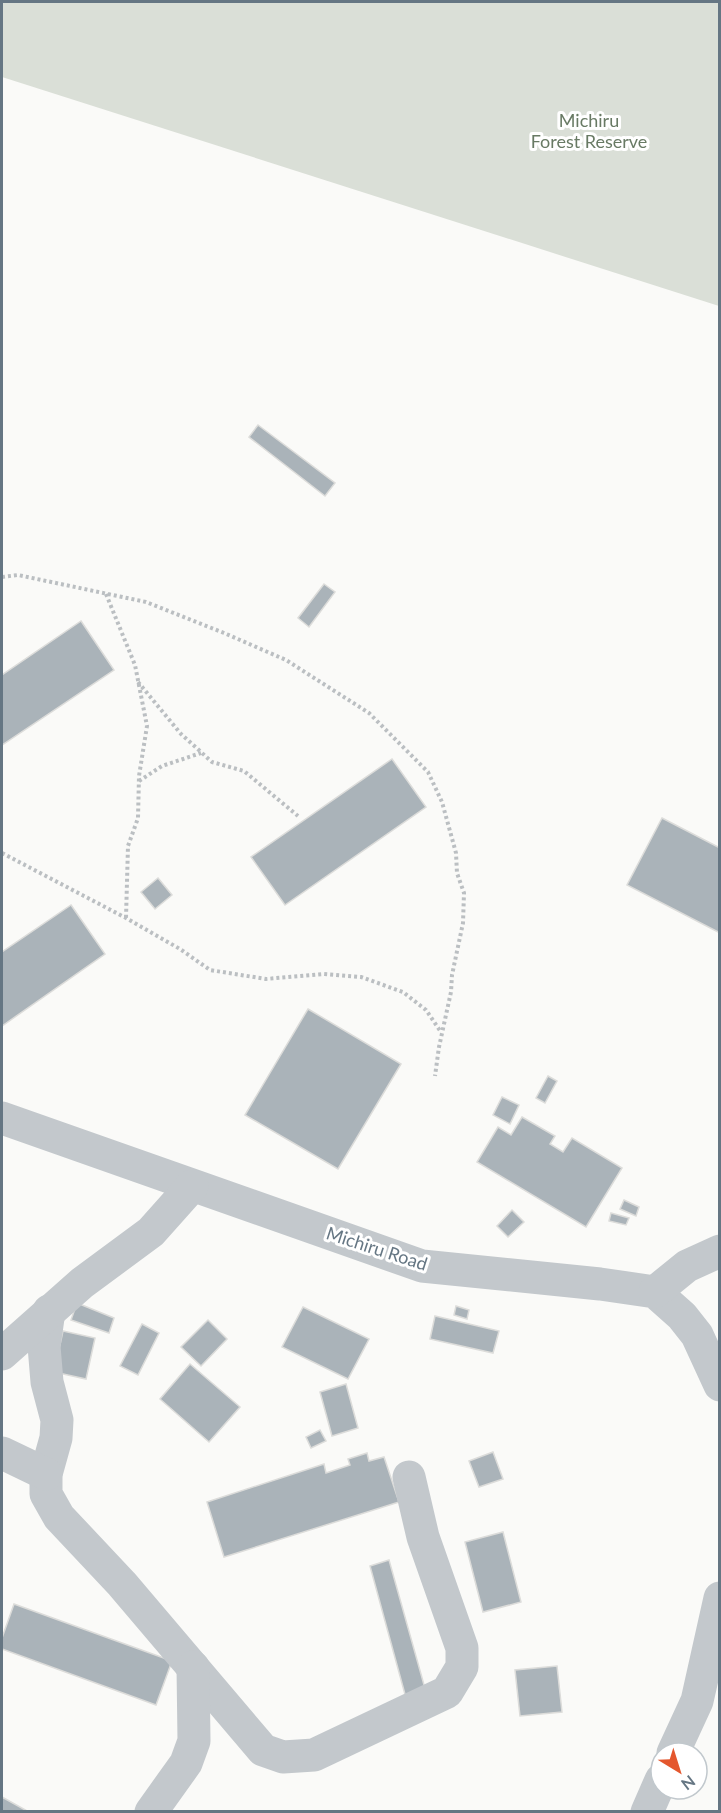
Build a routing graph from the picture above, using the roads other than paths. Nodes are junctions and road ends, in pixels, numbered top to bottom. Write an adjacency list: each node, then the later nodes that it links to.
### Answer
1 (2, 1118): 2 (street, Michiru Road)
2 (192, 1186): 4 (street, Michiru Road); 5 (street)
3 (720, 1251): 4 (street)
4 (656, 1292): 7 (street)
5 (49, 1311): 6 (street); 9 (street)
6 (2, 1354)
7 (720, 1385)
8 (2, 1453): 9 (street)
9 (45, 1474): 12 (street)
10 (409, 1477): 12 (street)
11 (720, 1598): 13 (street)
12 (193, 1667): 14 (street)
13 (679, 1741)
14 (151, 1812)

